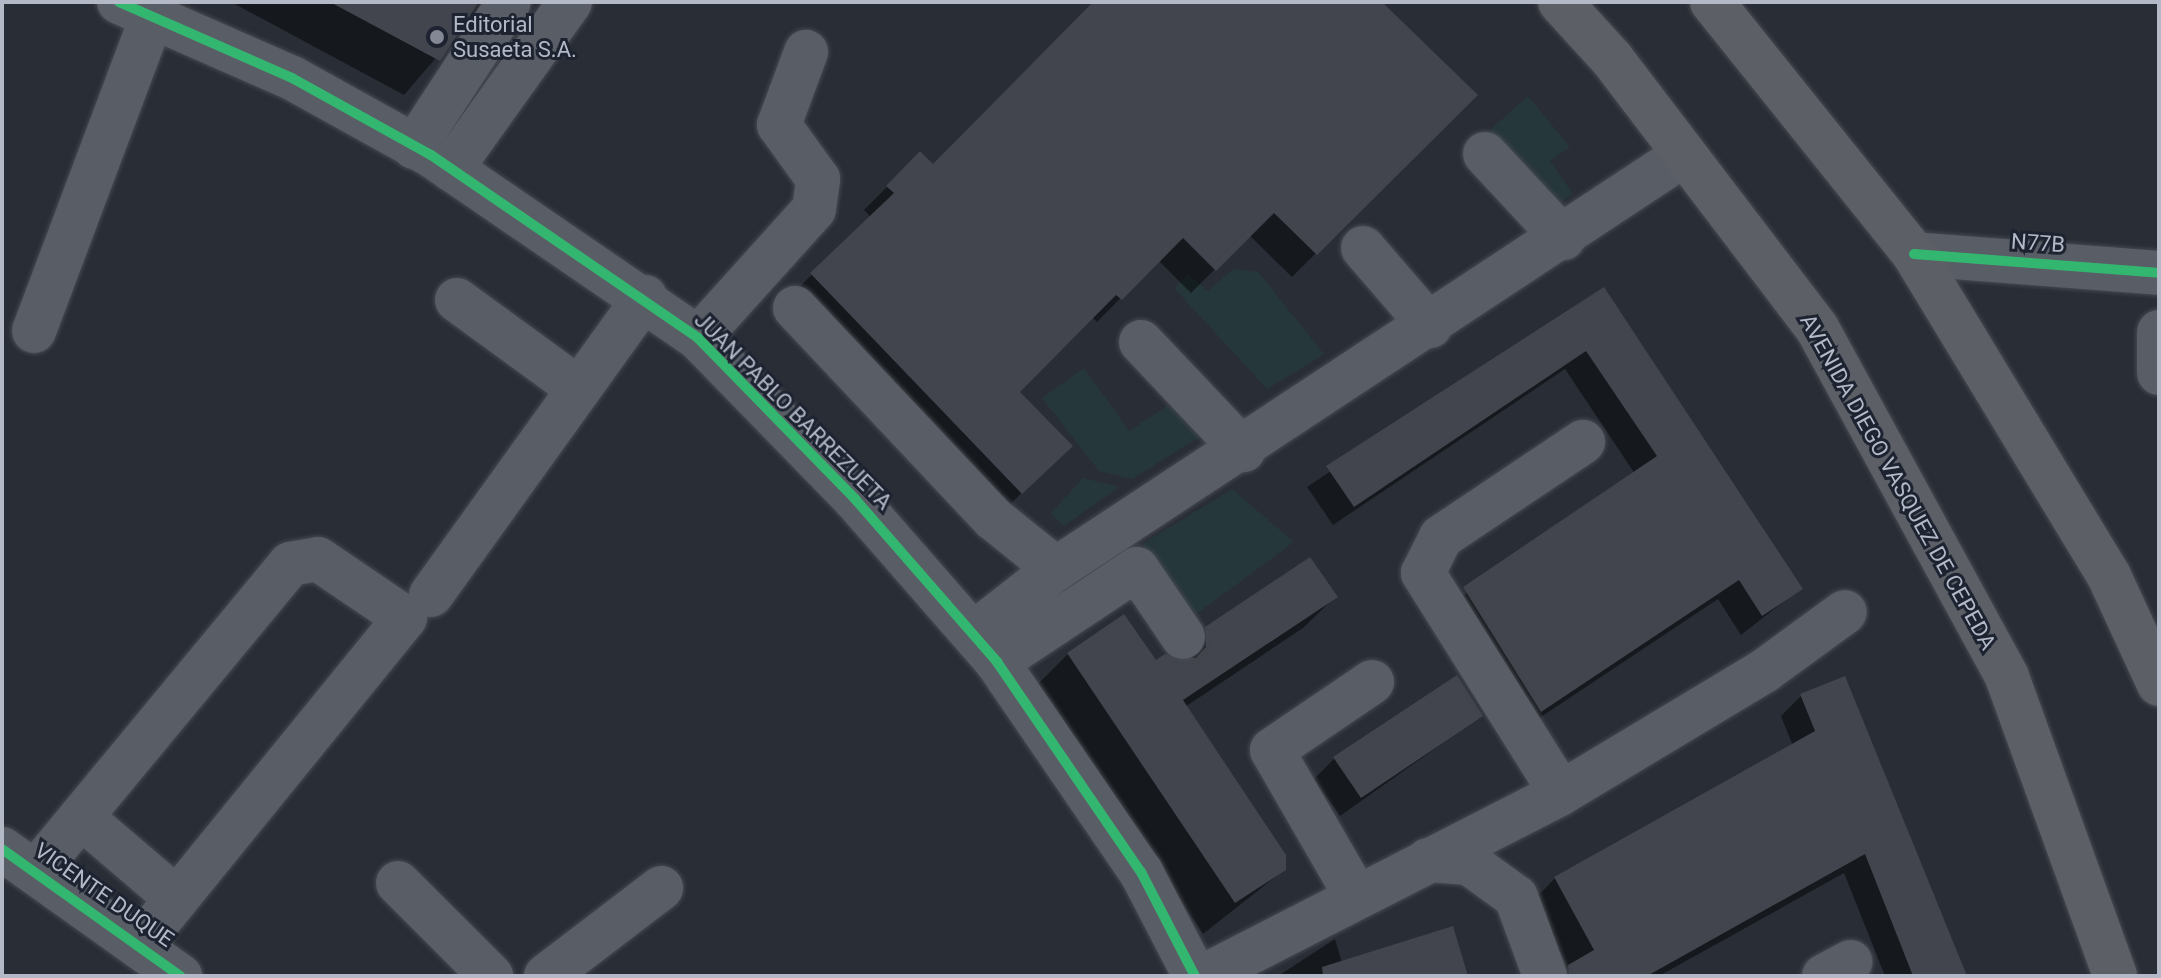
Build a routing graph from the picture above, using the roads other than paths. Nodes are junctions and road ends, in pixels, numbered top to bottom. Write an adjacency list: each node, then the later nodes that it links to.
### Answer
1 (509, 2): 7 (street)
2 (570, 2): 10 (street)
3 (1560, 2): 9 (main road, AVENIDA DIEGO VASQUEZ DE CEPEDA)
4 (1712, 2): 13 (main road)
5 (136, 8): 7 (street, JUAN PABLO BARREZUETA); 19 (street)
6 (806, 52): 21 (street)
7 (414, 147): 10 (street, JUAN PABLO BARREZUETA)
8 (1485, 154): 11 (street)
9 (1682, 156): 11 (street); 49 (main road, AVENIDA DIEGO VASQUEZ DE CEPEDA)
10 (451, 169): 15 (street, JUAN PABLO BARREZUETA)
11 (1563, 238): 18 (street)
12 (1363, 248): 18 (street)
13 (1914, 254): 14 (street, N77B); 33 (main road)
14 (2159, 273)
15 (645, 297): 21 (street, JUAN PABLO BARREZUETA); 24 (street)
16 (457, 300): 24 (street)
17 (795, 308): 27 (street)
18 (1430, 326): 26 (street)
19 (34, 331)
20 (2159, 332): 23 (street)
21 (698, 338): 31 (street, JUAN PABLO BARREZUETA)
22 (1141, 342): 26 (street)
23 (2159, 373)
24 (579, 389): 28 (street)
25 (1583, 442): 34 (street)
26 (1243, 450): 27 (street)
27 (1056, 569): 31 (street)
28 (431, 595)
29 (1845, 612): 34 (street)
30 (1183, 637): 31 (street)
31 (985, 647): 46 (street, JUAN PABLO BARREZUETA)
32 (1372, 682): 40 (street)
33 (2159, 684)
34 (1561, 793): 37 (street)
35 (81, 817): 36 (street); 41 (street); 41 (street)
36 (19, 860): 42 (street, VICENTE DUQUE)
37 (1428, 860): 40 (street); 48 (street)
38 (398, 883): 44 (street)
39 (661, 888): 45 (street)
40 (1355, 894): 47 (street)
41 (177, 899): 42 (street)
42 (140, 944): 43 (street, VICENTE DUQUE)
43 (180, 976)
44 (491, 976)
45 (546, 976)
46 (1195, 976)
47 (1204, 976)
48 (1545, 976)
49 (2115, 976)

